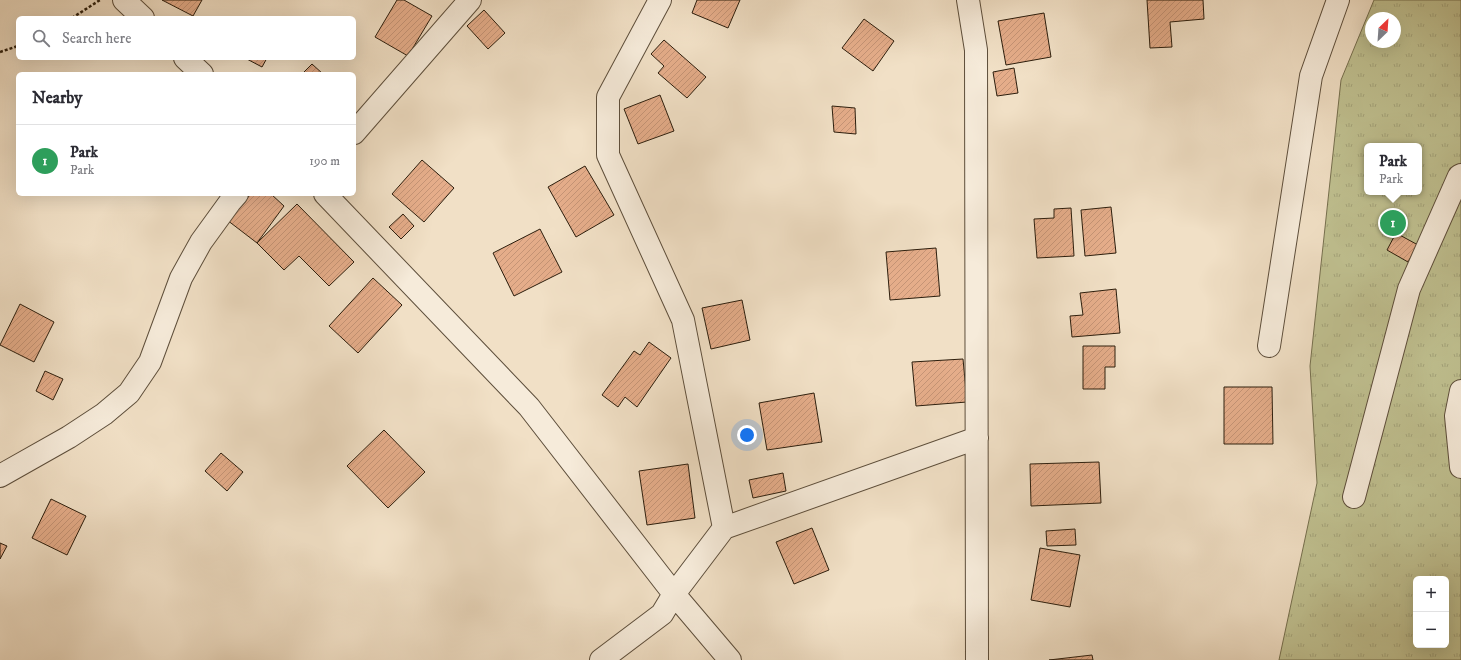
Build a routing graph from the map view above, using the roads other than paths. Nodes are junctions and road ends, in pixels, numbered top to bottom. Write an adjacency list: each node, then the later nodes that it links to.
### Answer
1 (124, 0): 6 (street)
2 (470, 0): 9 (street)
3 (660, 0): 19 (street)
4 (968, 0): 15 (street)
5 (1338, 0): 13 (street)
6 (141, 16)
7 (187, 60): 8 (street)
8 (200, 72)
9 (356, 131)
10 (1461, 175): 18 (street)
11 (235, 196): 17 (street)
12 (327, 196): 20 (street)
13 (1270, 346)
14 (1461, 391): 16 (street)
15 (977, 438): 19 (street); 23 (street)
16 (1461, 467)
17 (0, 476)
18 (1354, 497)
19 (724, 528): 20 (street)
20 (674, 594): 21 (street); 22 (street)
21 (601, 660)
22 (730, 660)
23 (977, 660)

